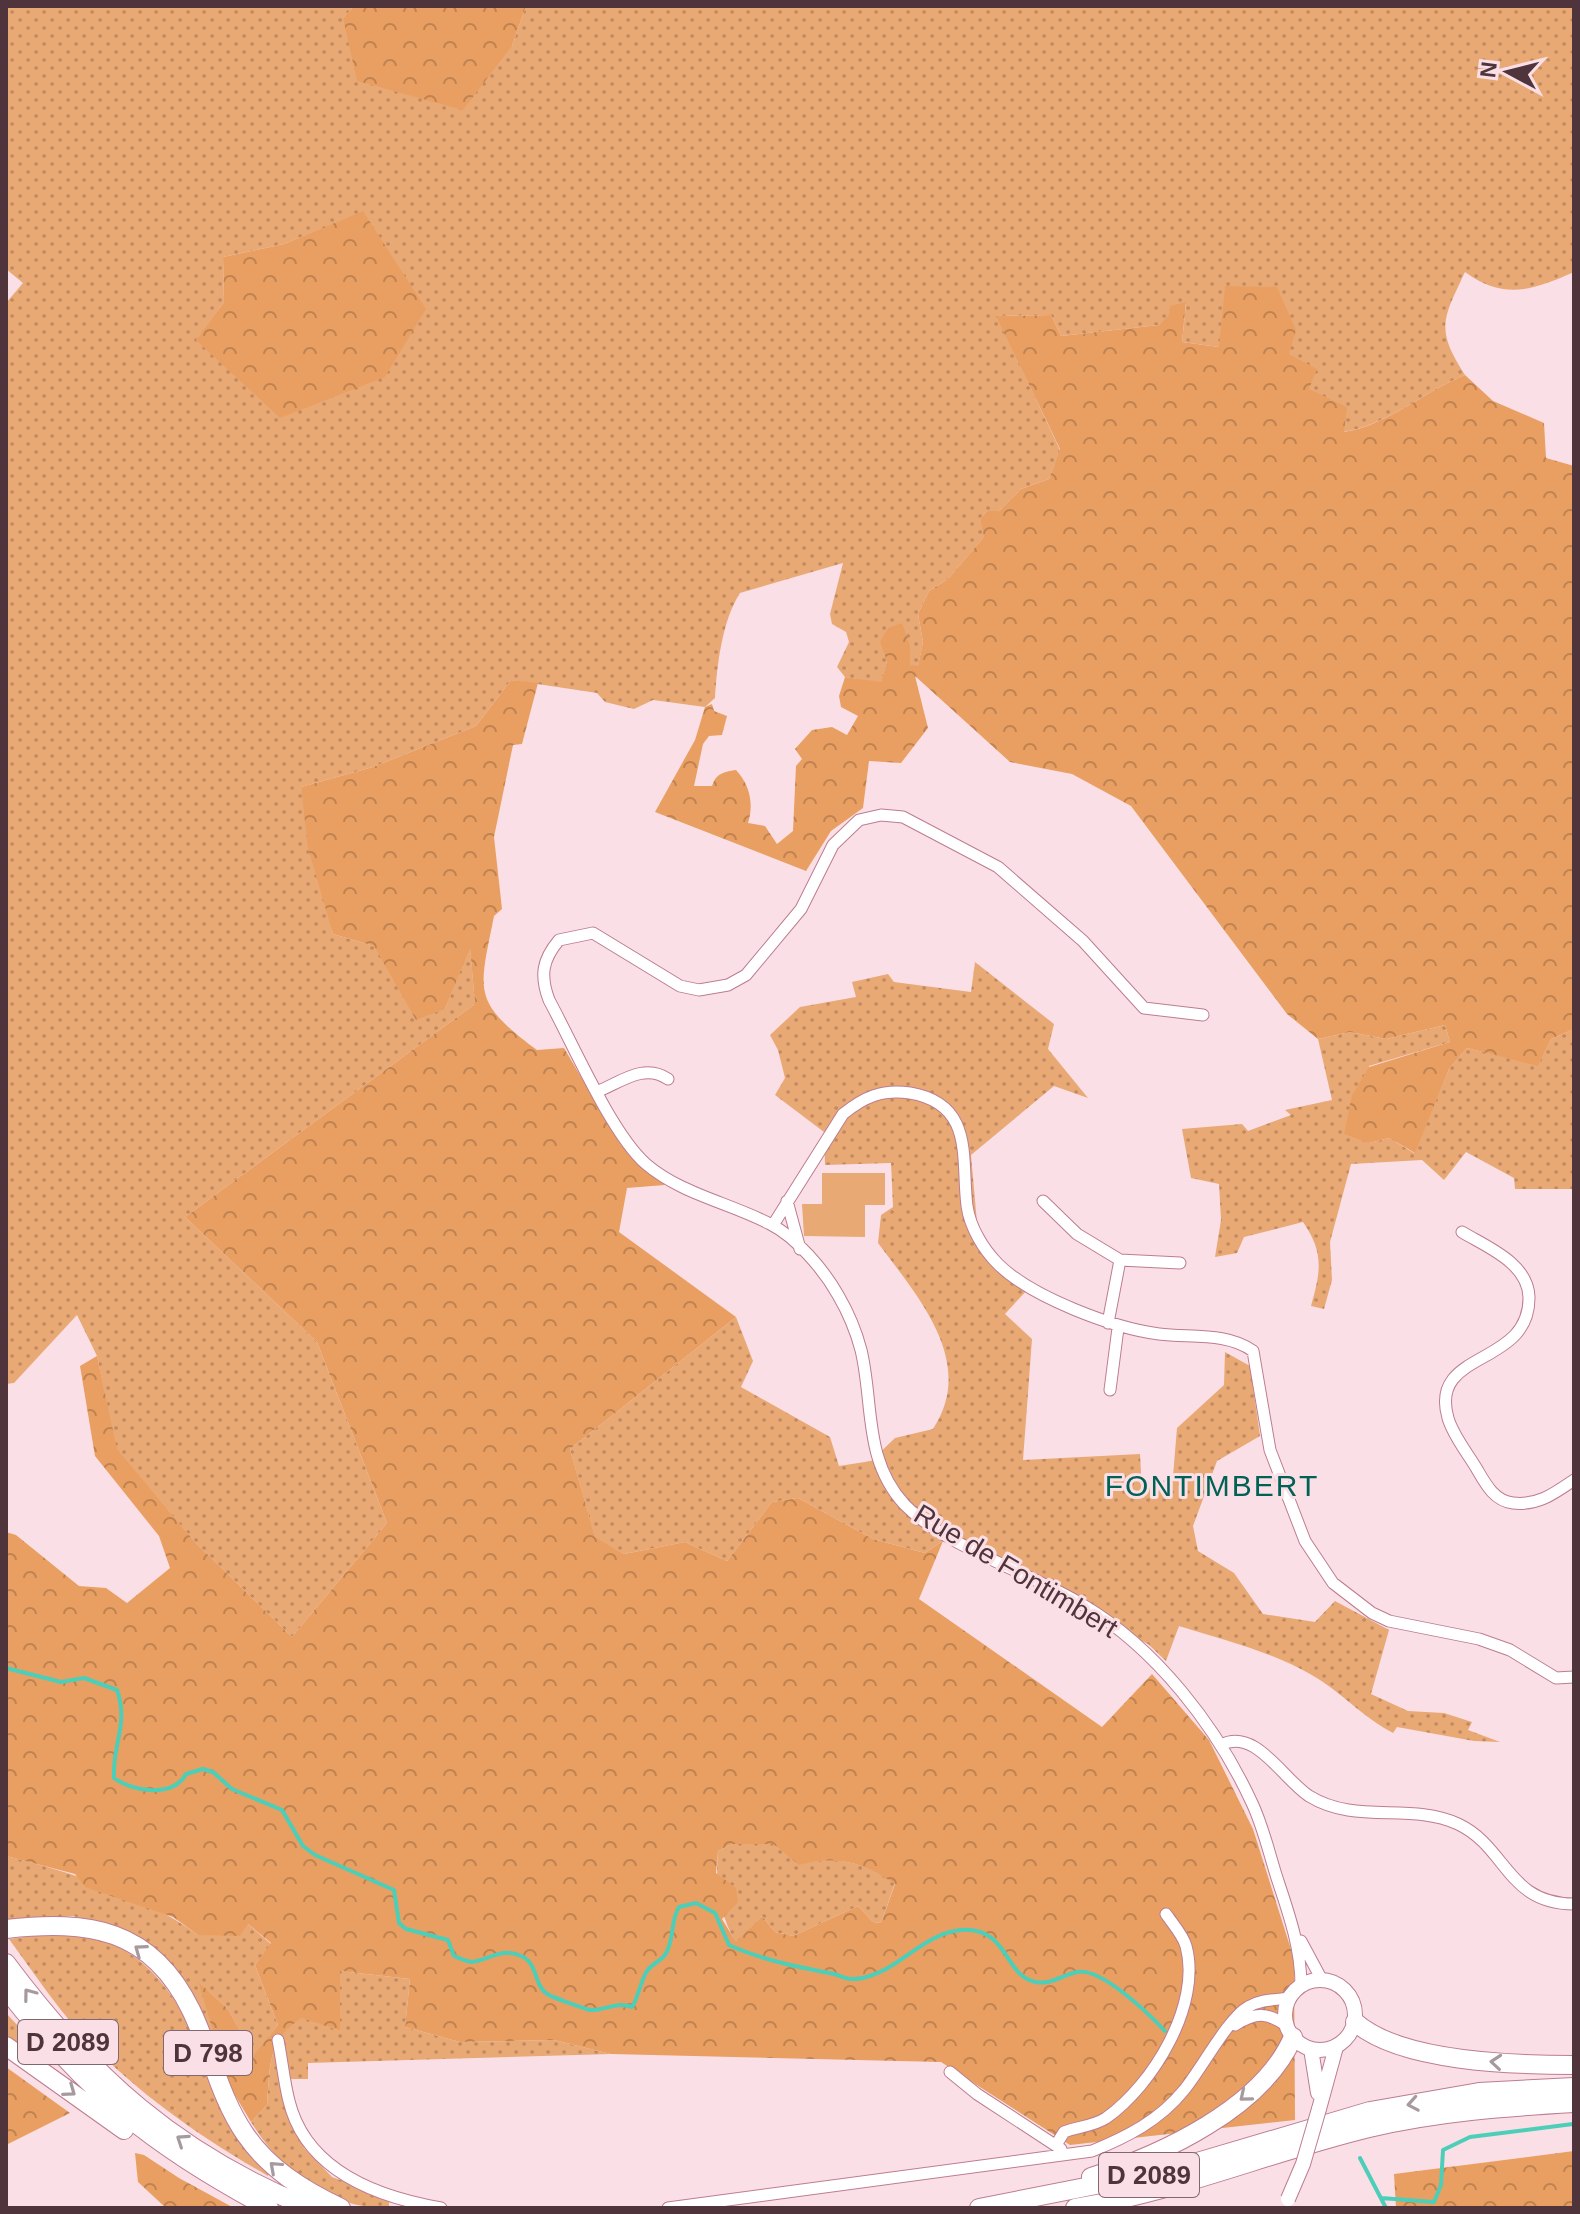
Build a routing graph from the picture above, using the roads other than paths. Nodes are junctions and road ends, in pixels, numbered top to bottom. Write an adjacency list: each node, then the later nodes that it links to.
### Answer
1 (1203, 1015): 3 (street, Rue de Fontimbert)
2 (668, 1079): 3 (street)
3 (599, 1091): 6 (street, Rue de Fontimbert)
4 (787, 1201): 6 (street); 8 (street); 11 (street)
5 (1043, 1201): 9 (street)
6 (773, 1225): 8 (street, Rue de Fontimbert)
7 (1462, 1232): 13 (street)
8 (800, 1249): 15 (street, Rue de Fontimbert)
9 (1120, 1260): 10 (street); 11 (street)
10 (1180, 1263)
11 (1113, 1326): 12 (street); 14 (street)
12 (1110, 1390)
13 (1574, 1480)
14 (1574, 1677)
15 (1221, 1745): 16 (street); 18 (street, Rue de Fontimbert)
16 (1574, 1904)
17 (1166, 1914): 37 (street)
18 (1292, 1923): 21 (street, Rue de Fontimbert); 22 (street, Rue de Fontimbert)
19 (6, 1929): 45 (highway, D 798, one-way to 19)
20 (6, 1963): 44 (highway, D 2089, one-way to 20)
21 (1322, 1980): 22 (street); 25 (street)
22 (1301, 1986): 24 (street)
23 (6, 1989): 40 (highway, D 2089)
24 (1290, 1998): 26 (street); 27 (street)
25 (1355, 2022): 30 (street); 32 (highway, one-way to 25)
26 (1228, 2030): 27 (street); 38 (street)
27 (1290, 2031): 31 (street); 41 (highway, one-way to 41)
28 (278, 2040): 46 (street)
29 (6, 2046): 40 (highway, one-way to 40)
30 (1336, 2047): 31 (street); 36 (street)
31 (1311, 2049): 36 (street)
32 (1574, 2065)
33 (950, 2072): 37 (street)
34 (1574, 2087): 41 (highway, D 2089, one-way to 41)
35 (1574, 2103): 39 (highway, D 2089)
36 (1319, 2109): 42 (street, bridge)
37 (1056, 2145): 38 (street)
38 (1068, 2154): 47 (street)
39 (1237, 2169): 49 (highway, D 2089); 50 (highway)
40 (213, 2179): 43 (highway, D 2089)
41 (1036, 2198): 48 (highway, D 2089)
42 (1285, 2203)
43 (269, 2208)
44 (310, 2208)
45 (341, 2208)
46 (441, 2208)
47 (668, 2208)
48 (979, 2208)
49 (1075, 2208)
50 (1126, 2208)

